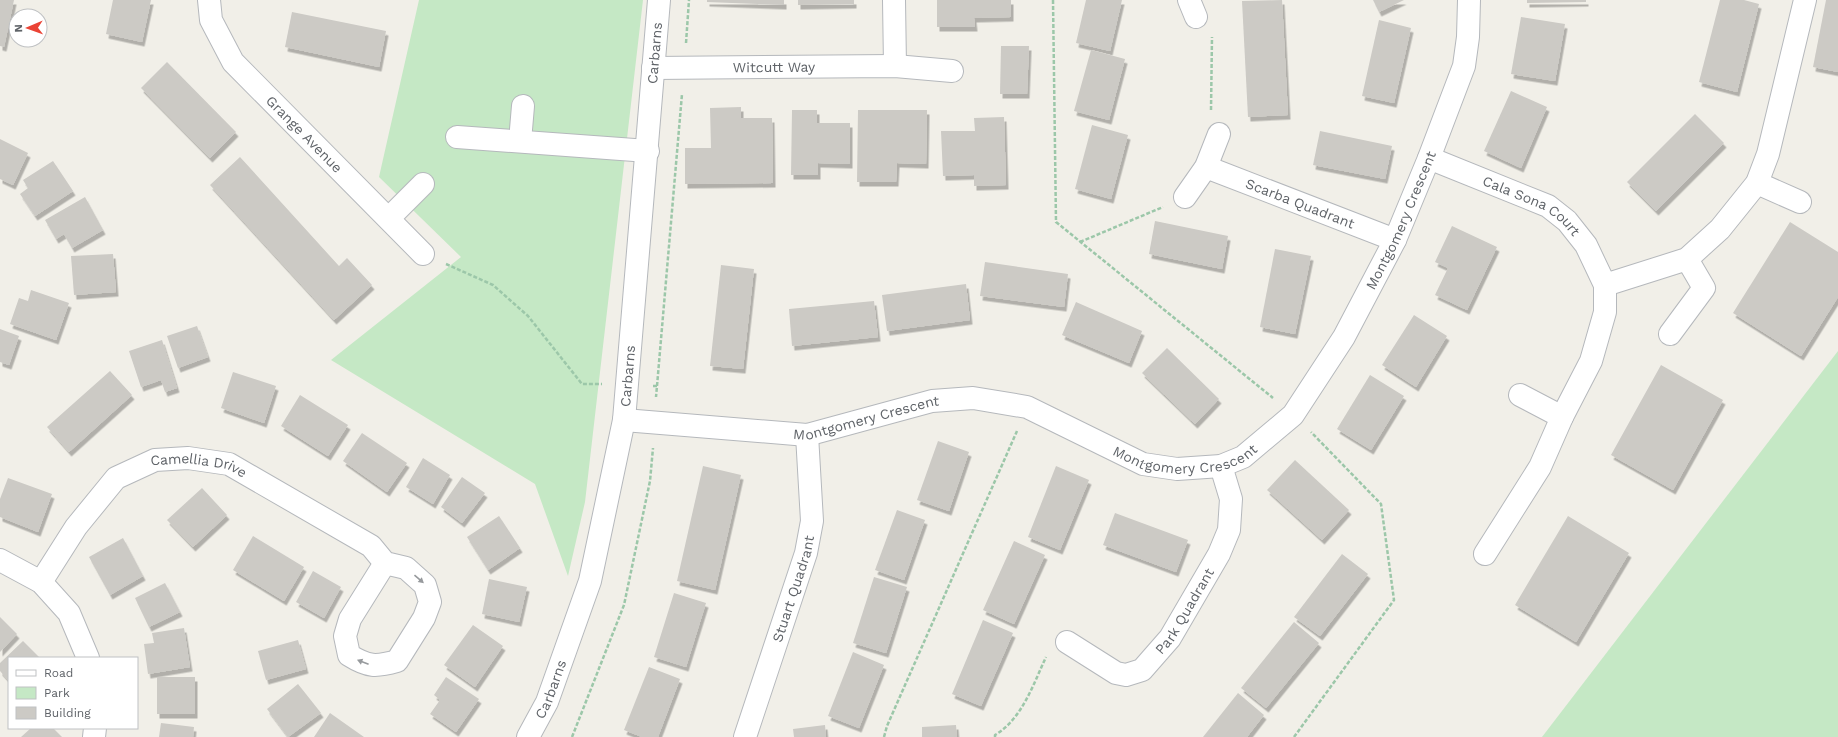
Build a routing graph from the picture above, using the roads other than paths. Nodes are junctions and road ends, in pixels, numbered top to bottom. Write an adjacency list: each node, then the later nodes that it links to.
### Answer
1 (208, 0): 20 (street, Grange Avenue)
2 (659, 0): 7 (street, Carbarns)
3 (894, 0): 6 (street)
4 (1469, 0): 14 (street, Montgomery Crescent)
5 (1805, 0): 16 (street)
6 (895, 66): 7 (street, Witcutt Way); 8 (street, Witcutt Way)
7 (653, 68): 13 (street, Carbarns)
8 (952, 71)
9 (523, 106): 12 (street)
10 (1220, 134): 15 (street)
11 (456, 137): 12 (street)
12 (520, 141): 13 (street)
13 (648, 150): 28 (street, Carbarns)
14 (1429, 158): 21 (street, Montgomery Crescent); 24 (street, Cala Sona Court)
15 (1206, 167): 18 (street); 21 (street, Scarba Quadrant)
16 (1757, 183): 19 (street); 23 (street)
17 (423, 184): 20 (street)
18 (1185, 197)
19 (1800, 202)
20 (389, 218): 22 (street, Grange Avenue)
21 (1395, 240): 30 (street, Montgomery Crescent)
22 (423, 254)
23 (1687, 260): 24 (street); 25 (street)
24 (1605, 285): 27 (street, Cala Sona Court)
25 (1670, 334)
26 (1520, 395): 27 (street)
27 (1562, 417): 31 (street, Cala Sona Court)
28 (624, 420): 29 (street, Montgomery Crescent); 37 (street, Carbarns)
29 (807, 435): 30 (street, Montgomery Crescent); 38 (street, Stuart Quadrant)
30 (1221, 466): 35 (street, Park Quadrant)
31 (1485, 554)
32 (0, 560): 34 (street)
33 (385, 563): 33 (street, one-way to 33); 34 (street, Camellia Drive)
34 (41, 582): 36 (street)
35 (1067, 642)
36 (88, 657)
37 (528, 737)
38 (745, 737)

